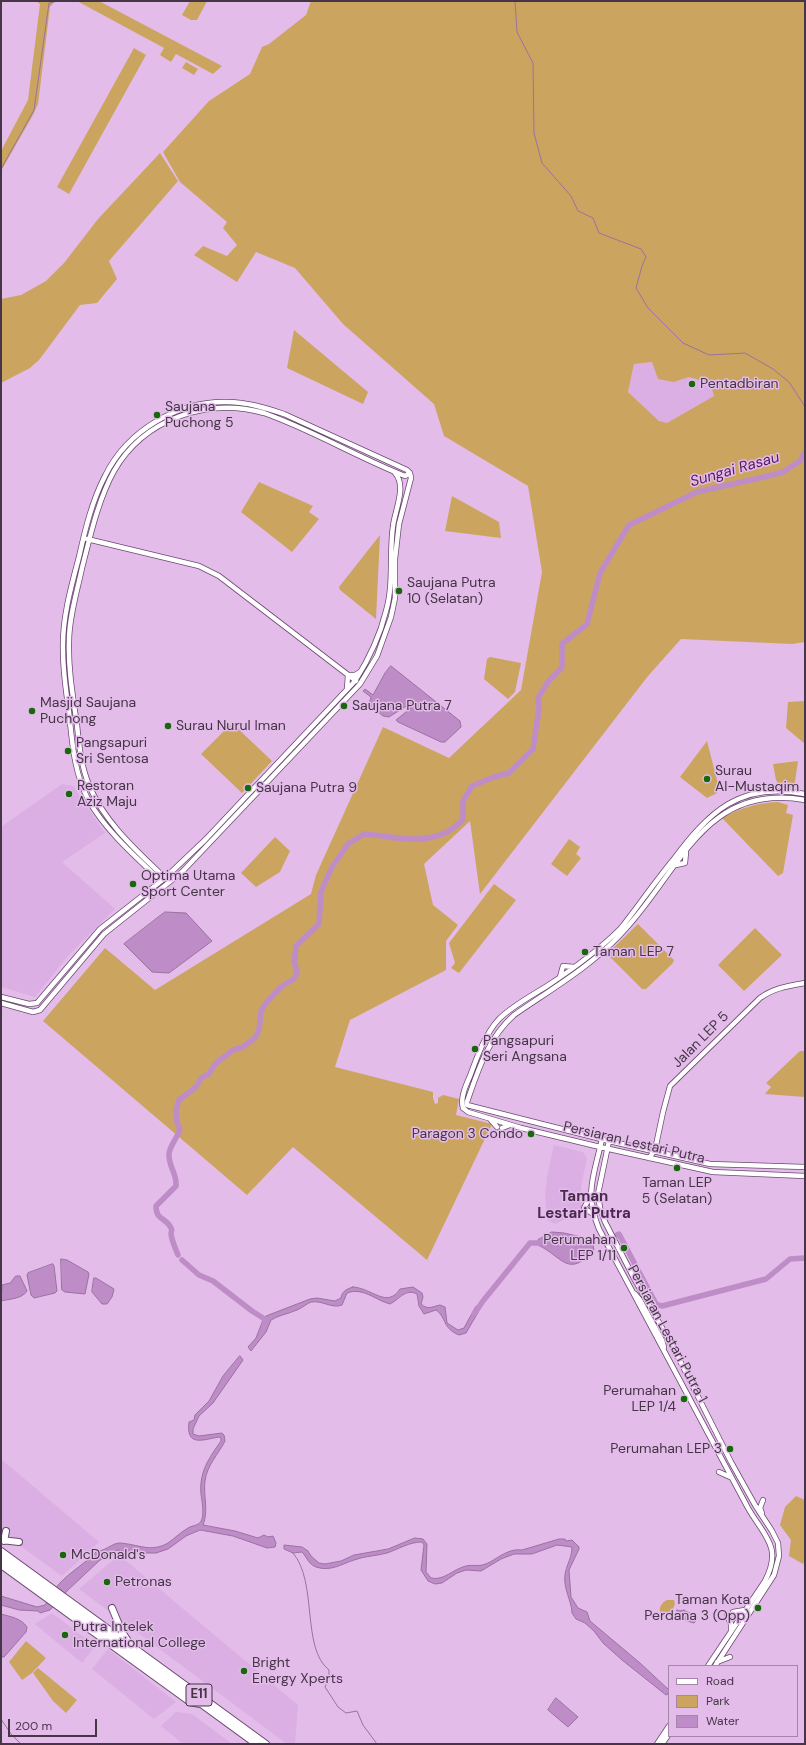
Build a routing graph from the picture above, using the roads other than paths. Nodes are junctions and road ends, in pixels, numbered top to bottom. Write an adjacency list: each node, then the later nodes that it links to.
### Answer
1 (394, 472): 2 (street); 4 (street); 5 (street)
2 (410, 473): 3 (street); 8 (street)
3 (83, 538): 4 (street); 13 (street)
4 (90, 539): 6 (street); 13 (street)
5 (361, 672): 6 (street); 7 (street)
6 (348, 675): 7 (street); 9 (street)
7 (355, 681): 8 (street); 9 (street)
8 (360, 684): 14 (street)
9 (346, 690): 12 (street)
10 (805, 794): 19 (street)
11 (805, 800): 24 (street)
12 (172, 871): 13 (street); 14 (street)
13 (155, 872): 14 (street); 15 (street)
14 (165, 881): 15 (street); 16 (street)
15 (152, 888): 17 (street)
16 (104, 934): 17 (street); 18 (street)
17 (94, 935): 18 (street); 22 (street)
18 (96, 943): 23 (street)
19 (574, 968): 20 (street); 20 (street)
20 (559, 978): 26 (street)
21 (805, 984): 35 (street, Jalan LEP 5)
22 (1, 997)
23 (1, 1003)
24 (470, 1094): 25 (street); 27 (street)
25 (467, 1105): 26 (street); 27 (street, Persiaran Lestari Putra)
26 (462, 1108): 28 (street, Persiaran Lestari Putra)
27 (475, 1108): 30 (street, Persiaran Lestari Putra)
28 (490, 1119): 29 (street, Persiaran Lestari Putra); 29 (street)
29 (510, 1125): 32 (street, Persiaran Lestari Putra)
30 (602, 1139): 31 (street, Persiaran Lestari Putra); 33 (street)
31 (609, 1141): 34 (street, Persiaran Lestari Putra 1); 35 (street, Persiaran Lestari Putra)
32 (585, 1143): 33 (street, Persiaran Lestari Putra); 38 (street)
33 (600, 1147): 34 (street, Persiaran Lestari Putra); 38 (street)
34 (608, 1149): 36 (street, Persiaran Lestari Putra); 39 (street, Persiaran Lestari Putra 1)
35 (655, 1150): 37 (street); 40 (street, Persiaran Lestari Putra)
36 (620, 1152): 37 (street, Persiaran Lestari Putra); 39 (street)
37 (649, 1158): 41 (street, Persiaran Lestari Putra)
38 (597, 1159): 43 (street, Persiaran Lestari Putra 1)
39 (605, 1160): 45 (street, Persiaran Lestari Putra 1)
40 (805, 1167)
41 (805, 1176)
42 (719, 1472): 43 (street)
43 (731, 1478): 54 (street, Persiaran Lestari Putra 1)
44 (763, 1500): 45 (street)
45 (765, 1520): 60 (street, Persiaran Lestari Putra 1)
46 (6, 1531): 47 (highway)
47 (2, 1540): 48 (highway)
48 (19, 1542)
49 (1, 1551): 52 (highway, E11)
50 (1, 1558): 52 (highway, E11)
51 (1, 1566): 52 (highway)
52 (49, 1593): 58 (highway, E11); 64 (highway, E11)
53 (112, 1608): 58 (highway)
54 (745, 1610): 55 (street); 57 (street, Persiaran Lestari Putra 1)
55 (733, 1612)
56 (727, 1615): 57 (street)
57 (730, 1632): 61 (street, Persiaran Lestari Putra 1)
58 (132, 1647): 65 (highway, E11)
59 (730, 1657): 60 (street)
60 (716, 1664)
61 (709, 1665)
62 (668, 1728): 66 (street)
63 (668, 1735): 67 (street)
64 (256, 1744)
65 (266, 1744)
66 (657, 1744)
67 (662, 1744)

